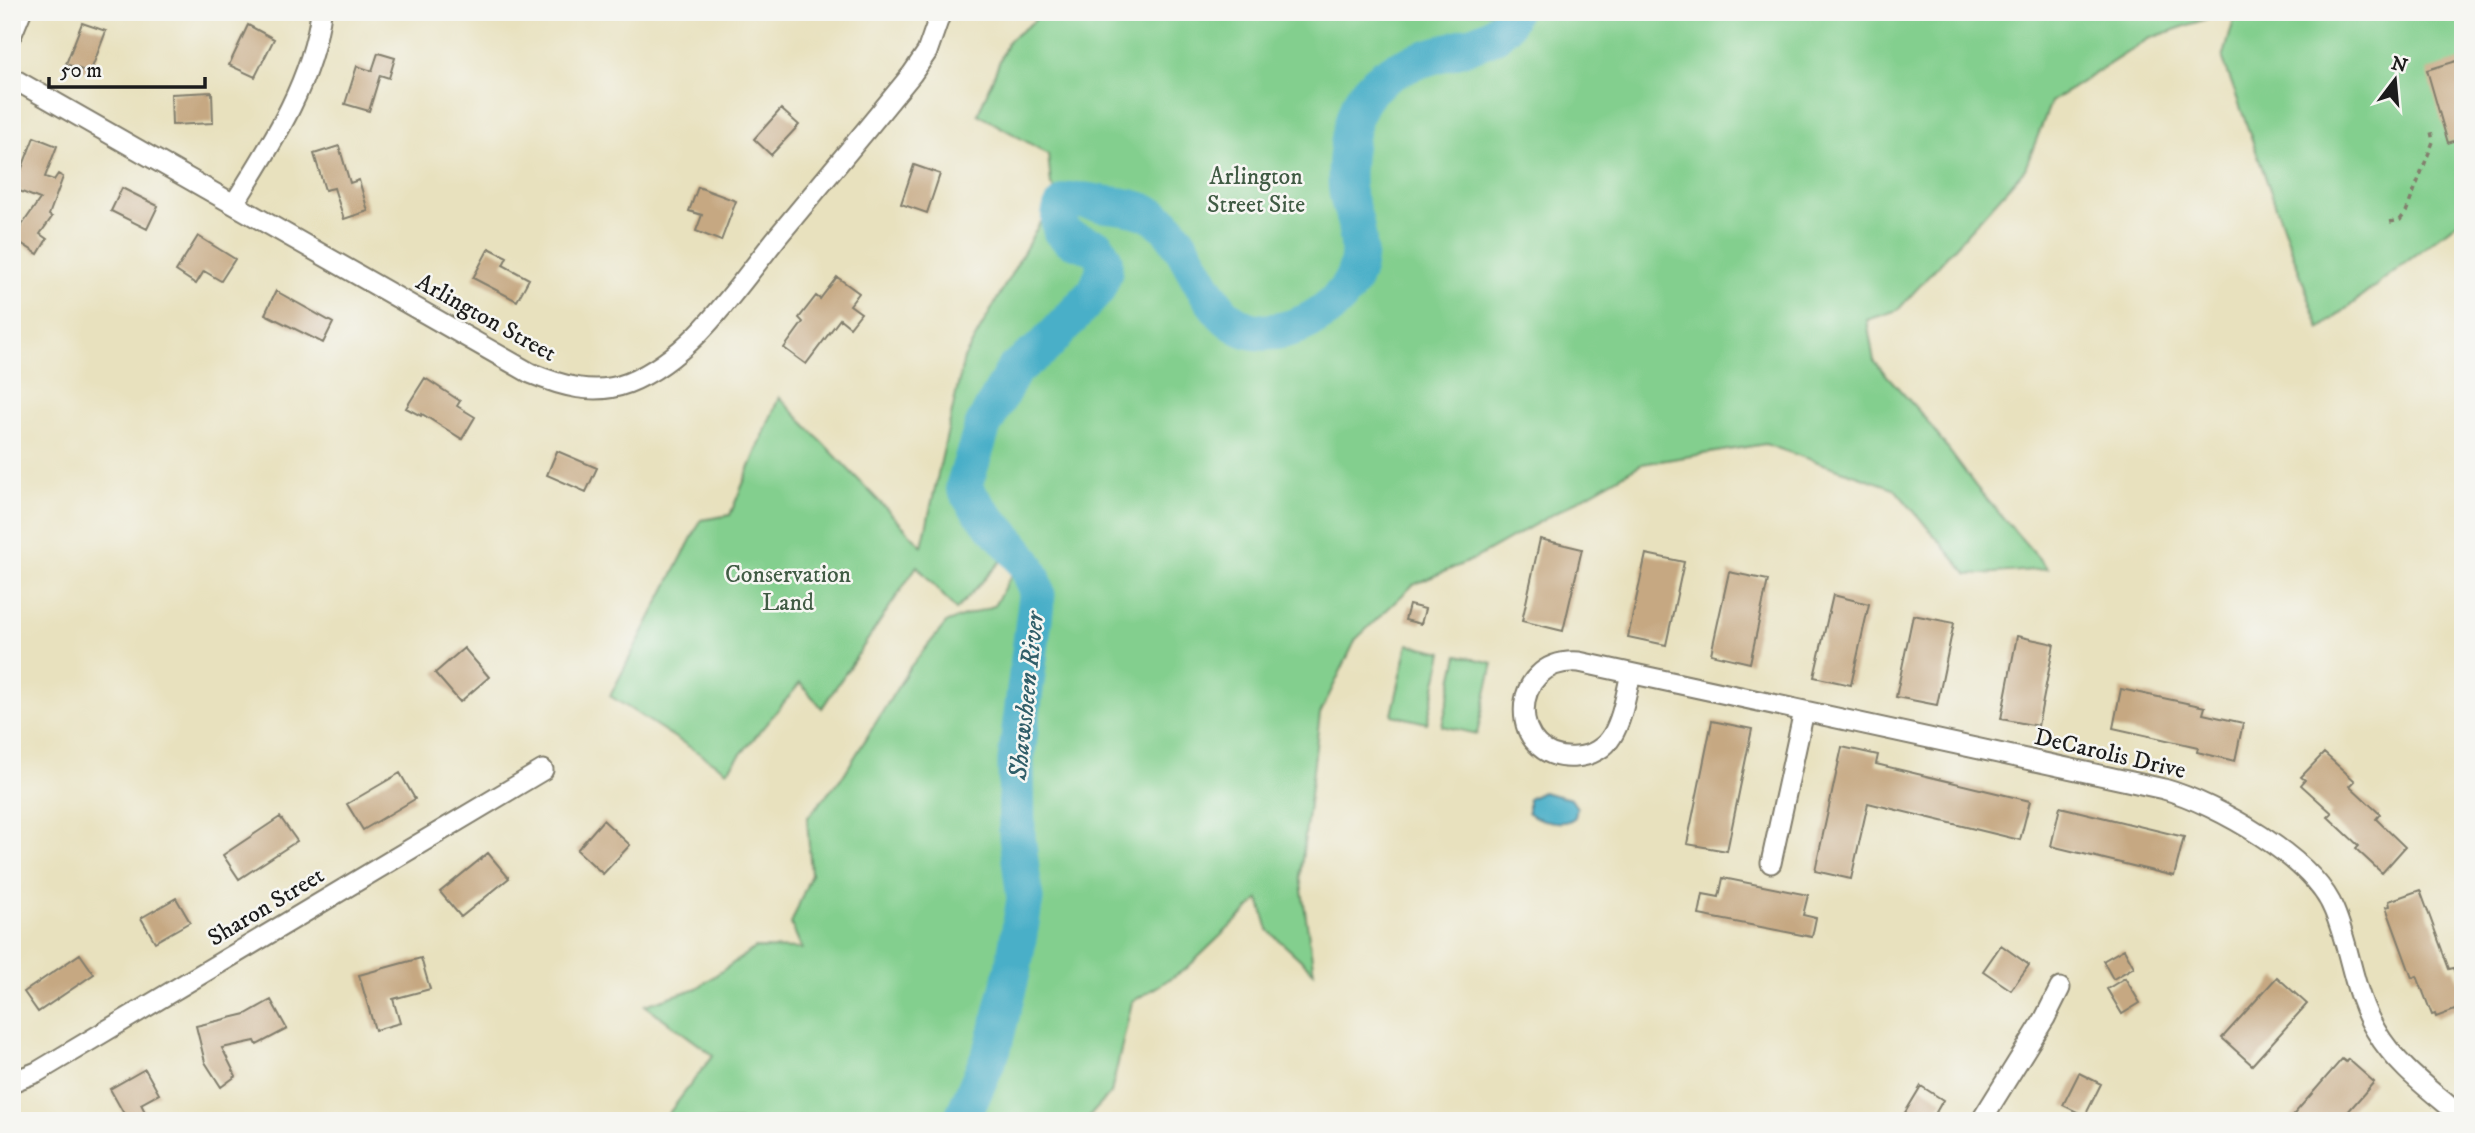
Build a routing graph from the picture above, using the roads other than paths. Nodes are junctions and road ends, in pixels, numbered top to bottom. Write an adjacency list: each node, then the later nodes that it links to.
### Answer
1 (21, 12): 4 (street)
2 (321, 12): 6 (street)
3 (941, 12): 6 (street, Arlington Street)
4 (12, 34)
5 (12, 78): 6 (street, Arlington Street)
6 (234, 204)
7 (1632, 674): 7 (street, DeCarolis Drive); 8 (street, DeCarolis Drive)
8 (1804, 711): 10 (street); 13 (street, DeCarolis Drive)
9 (543, 770): 12 (street, Sharon Street)
10 (1771, 863)
11 (2060, 988): 14 (street)
12 (12, 1082)
13 (2463, 1118)
14 (1981, 1121)

